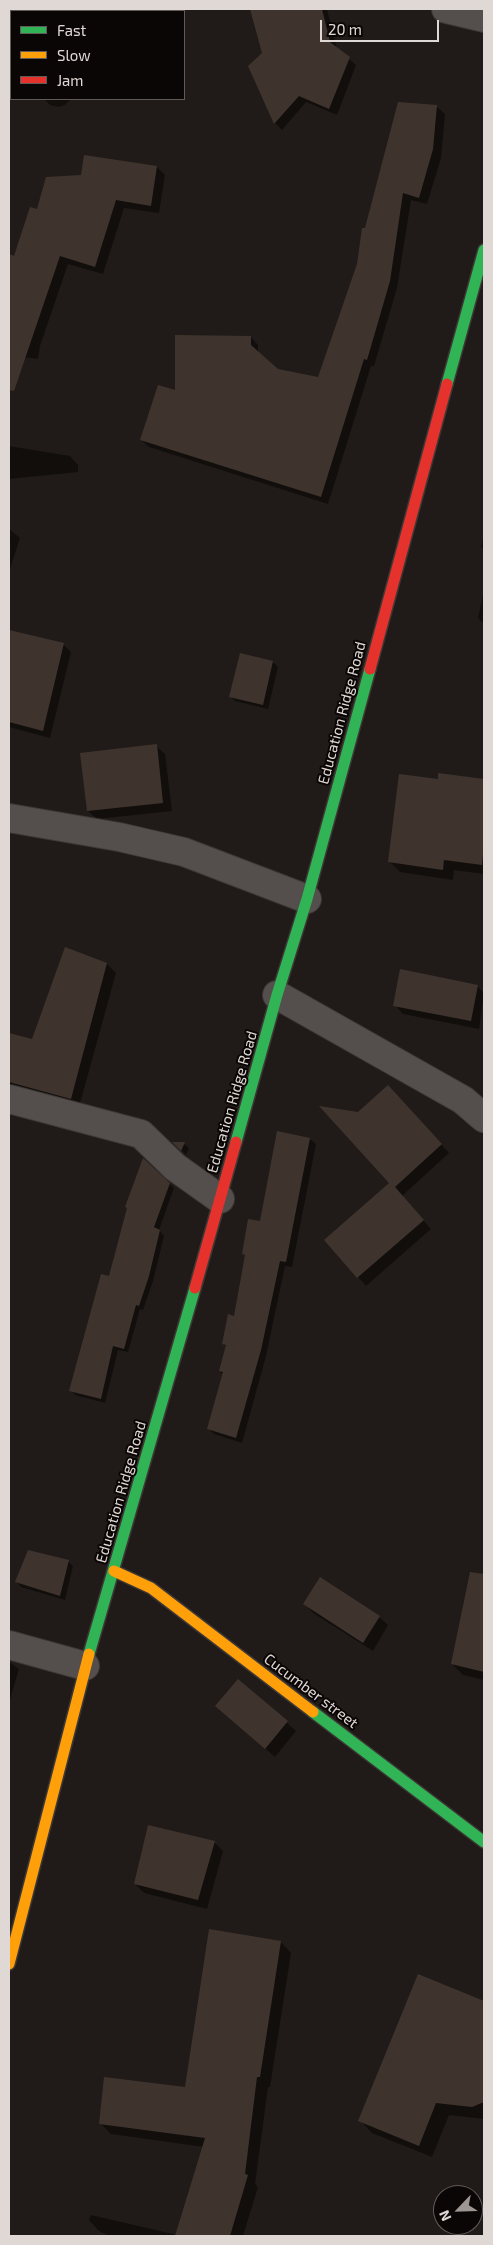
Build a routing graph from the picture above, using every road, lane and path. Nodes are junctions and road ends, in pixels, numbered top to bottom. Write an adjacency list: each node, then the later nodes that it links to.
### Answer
1 (446, 9): 2 (street)
2 (484, 18)
3 (484, 250): 5 (main road, Education Ridge Road)
4 (9, 818): 5 (street)
5 (307, 899): 6 (main road, Education Ridge Road)
6 (277, 996): 8 (street); 9 (main road, Education Ridge Road)
7 (9, 1099): 9 (street)
8 (484, 1118)
9 (220, 1199): 10 (main road, Education Ridge Road)
10 (114, 1571): 12 (main road, Education Ridge Road); 13 (main road, Cucumber street)
11 (9, 1645): 12 (street)
12 (85, 1666): 14 (main road, Education Ridge Road)
13 (484, 1842)
14 (9, 1964)

